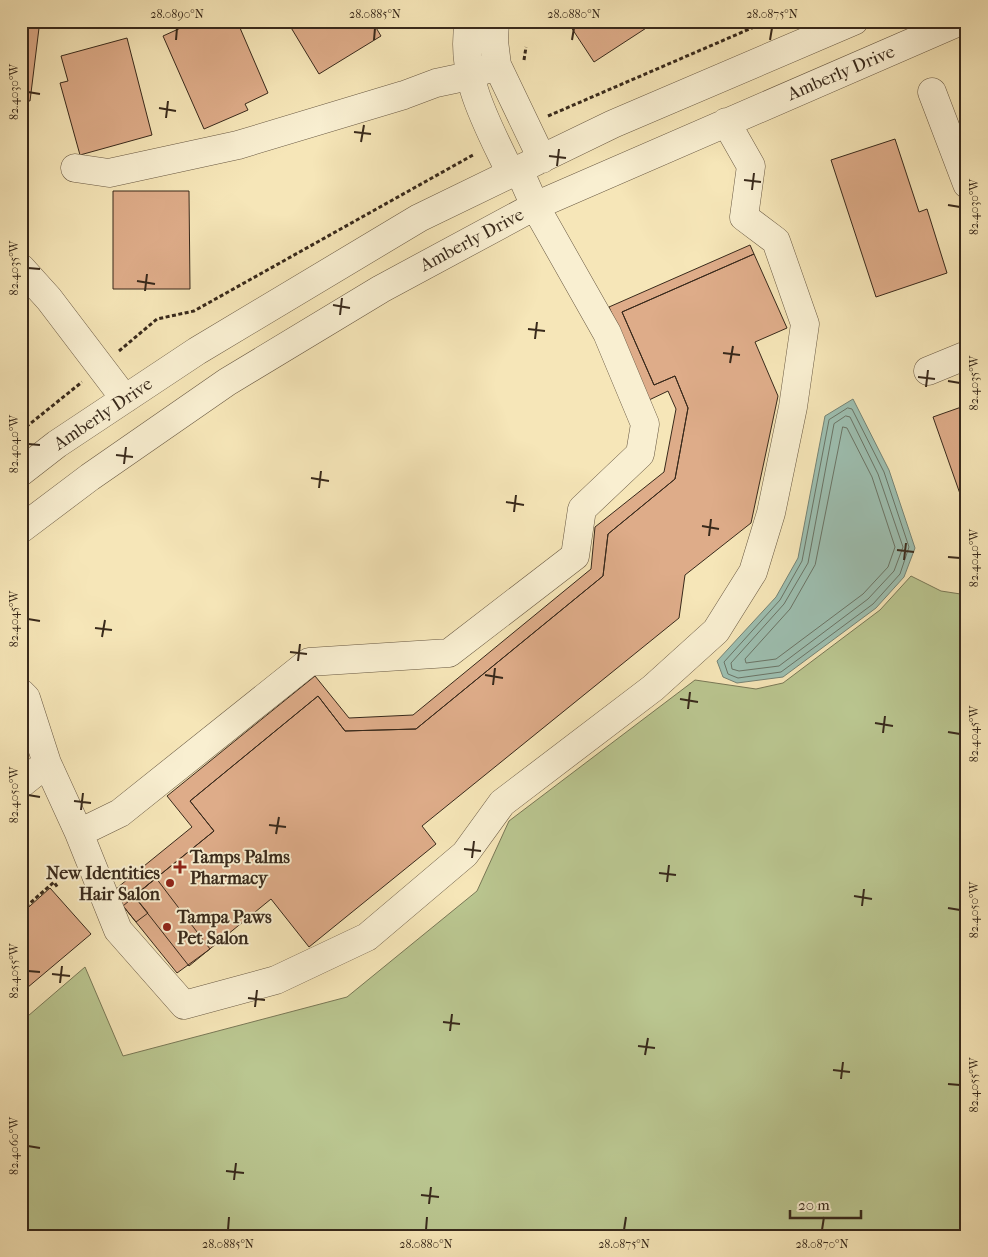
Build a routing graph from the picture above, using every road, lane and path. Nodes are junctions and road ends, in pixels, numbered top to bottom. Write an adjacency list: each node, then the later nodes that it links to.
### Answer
1 (469, 21): 8 (street)
2 (495, 21): 7 (street)
3 (768, 21): 10 (path)
4 (854, 21): 14 (street, Amberly Drive)
5 (961, 21): 11 (street, Amberly Drive)
6 (526, 47): 7 (path)
7 (510, 65): 8 (street); 14 (street)
8 (469, 76): 13 (street); 14 (street)
9 (932, 92): 15 (street)
10 (541, 113)
11 (726, 122): 16 (street, Amberly Drive); 29 (street)
12 (482, 150): 19 (path)
13 (75, 168)
14 (524, 168): 16 (street); 21 (street, Amberly Drive)
15 (967, 184)
16 (535, 206): 24 (street, Amberly Drive); 29 (street)
17 (21, 268): 19 (street)
18 (967, 355): 20 (street)
19 (101, 366): 21 (street); 22 (path)
20 (928, 371)
21 (126, 399): 23 (street, Amberly Drive)
22 (21, 431)
23 (21, 472)
24 (21, 529)
25 (21, 693): 27 (street)
26 (21, 742): 27 (street)
27 (47, 763): 28 (street); 29 (street)
28 (21, 784)
29 (79, 833)
30 (58, 888): 31 (path)
31 (21, 910)

